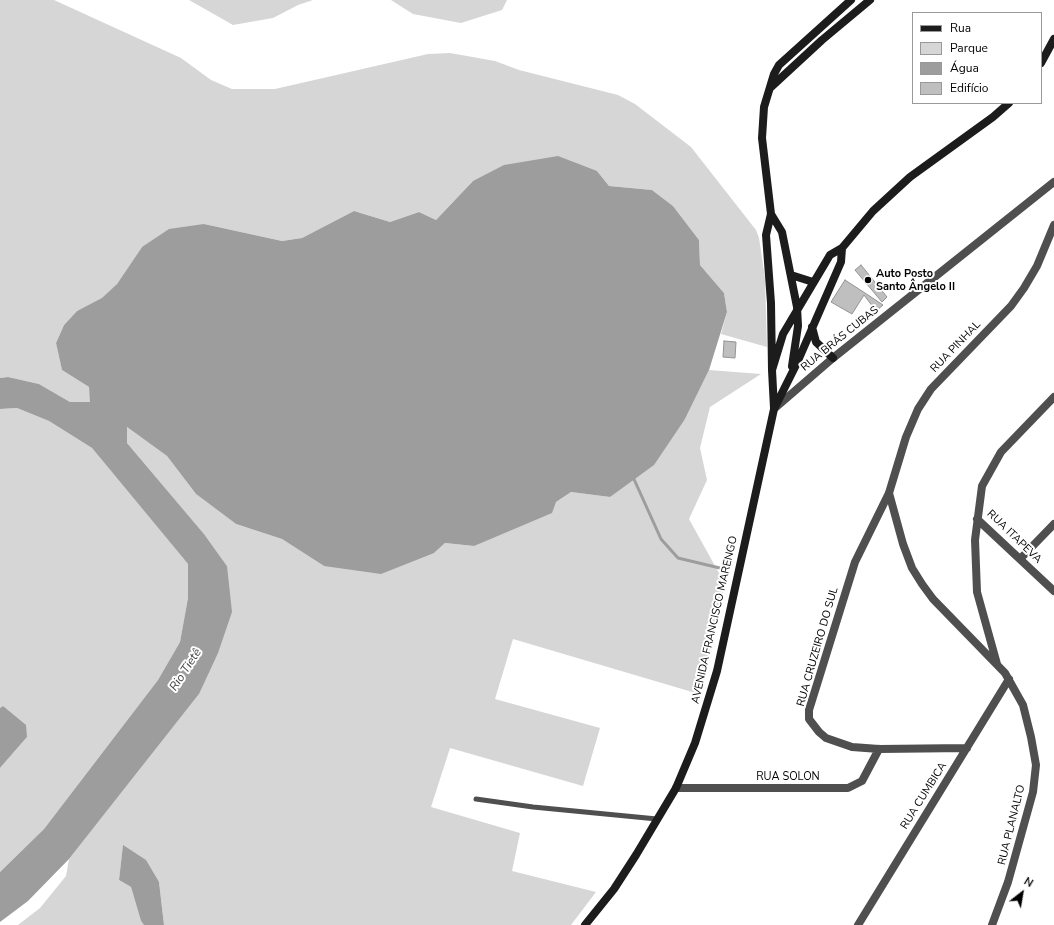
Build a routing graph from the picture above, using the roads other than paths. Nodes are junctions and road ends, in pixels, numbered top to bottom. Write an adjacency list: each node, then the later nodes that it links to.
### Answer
1 (851, 0): 6 (main road)
2 (874, 0): 3 (main road)
3 (867, 3): 6 (main road)
4 (1054, 39): 5 (main road)
5 (1042, 61)
6 (769, 89): 9 (main road)
7 (1008, 104): 11 (main road, AVENIDA FRANCISCO MARENGO)
8 (1054, 182): 16 (street, RUA BRÁS CUBAS)
9 (770, 214): 12 (main road); 17 (main road)
10 (1054, 225): 21 (street, RUA PINHAL)
11 (842, 248): 13 (main road, AVENIDA FRANCISCO MARENGO); 15 (main road, AVENIDA FRANCISCO MARENGO)
12 (791, 275): 13 (main road); 14 (main road)
13 (813, 282): 14 (main road, AVENIDA FRANCISCO MARENGO)
14 (797, 307): 17 (main road, AVENIDA FRANCISCO MARENGO); 18 (main road)
15 (812, 327): 16 (main road); 18 (main road, AVENIDA FRANCISCO MARENGO)
16 (833, 358): 20 (street, RUA BRÁS CUBAS)
17 (772, 370): 20 (main road, AVENIDA FRANCISCO MARENGO)
18 (789, 378): 20 (main road, AVENIDA FRANCISCO MARENGO)
19 (1054, 397): 22 (street, RUA ITAPEVA)
20 (774, 409): 30 (main road, AVENIDA FRANCISCO MARENGO)
21 (889, 494): 26 (street); 29 (street, RUA CRUZEIRO DO SUL)
22 (977, 519): 24 (street, RUA ITAPEVA); 26 (street, RUA PLANALTO)
23 (1054, 524): 24 (street)
24 (1020, 558): 25 (street, RUA ITAPEVA)
25 (1054, 591)
26 (997, 667): 27 (street, RUA PLANALTO)
27 (1009, 679): 28 (street, RUA CUMBICA); 35 (street, RUA PLANALTO)
28 (967, 748): 29 (street, RUA CRUZEIRO DO SUL); 34 (street, RUA CUMBICA)
29 (879, 749): 30 (street, RUA SOLON)
30 (676, 788): 32 (main road, AVENIDA FRANCISCO MARENGO)
31 (476, 799): 32 (lane)
32 (657, 819): 33 (main road, AVENIDA FRANCISCO MARENGO)
33 (585, 925)
34 (858, 925)
35 (992, 925)

